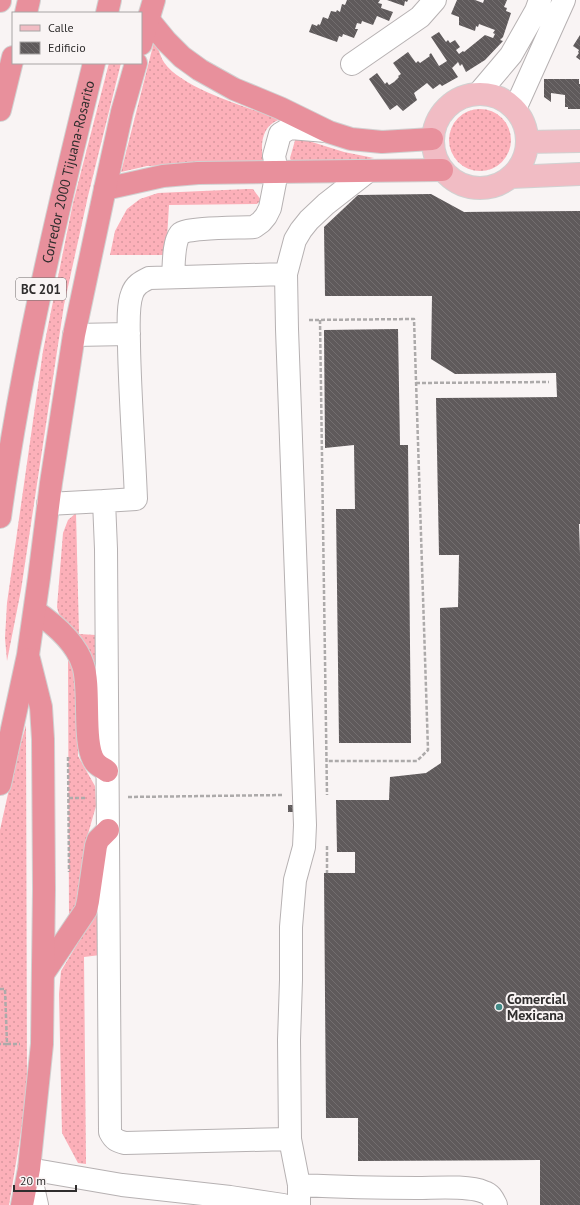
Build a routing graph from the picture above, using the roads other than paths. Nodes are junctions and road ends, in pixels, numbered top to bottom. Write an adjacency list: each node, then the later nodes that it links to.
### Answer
1 (29, 0): 7 (highway)
2 (110, 0): 8 (highway)
3 (435, 0): 13 (street)
4 (540, 0): 14 (street)
5 (564, 0): 15 (street)
6 (151, 9): 9 (highway); 17 (highway)
7 (26, 12)
8 (107, 12)
9 (142, 40)
10 (12, 61): 16 (highway)
11 (94, 64): 33 (highway, Corredor 2000 Tijuana-Rosarito / BC 201)
12 (136, 64): 26 (highway)
13 (352, 64)
14 (478, 94): 15 (main road); 18 (main road)
15 (515, 109): 20 (main road)
16 (0, 110)
17 (329, 132): 18 (highway); 22 (street)
18 (432, 140): 21 (main road)
19 (580, 141): 20 (main road)
20 (527, 142): 25 (main road)
21 (442, 170): 23 (highway); 25 (main road)
22 (277, 172): 23 (highway); 26 (highway); 28 (street)
23 (367, 172): 27 (street)
24 (580, 174): 25 (main road)
25 (511, 177)
26 (105, 189): 30 (highway)
27 (286, 274): 28 (street); 40 (street)
28 (174, 277): 29 (street)
29 (129, 334): 30 (street); 31 (street)
30 (74, 335): 32 (highway)
31 (104, 501): 32 (street); 36 (street)
32 (48, 504): 34 (highway)
33 (0, 517)
34 (35, 611): 35 (highway); 36 (highway)
35 (28, 655): 37 (highway); 39 (highway)
36 (107, 771): 38 (street)
37 (0, 784)
38 (108, 830): 39 (highway); 40 (street)
39 (43, 974): 41 (highway)
40 (290, 1139): 42 (street)
41 (29, 1169): 43 (highway); 44 (street); 45 (street)
42 (300, 1195): 46 (street)
43 (22, 1205)
44 (37, 1205)
45 (283, 1205)
46 (496, 1205)

